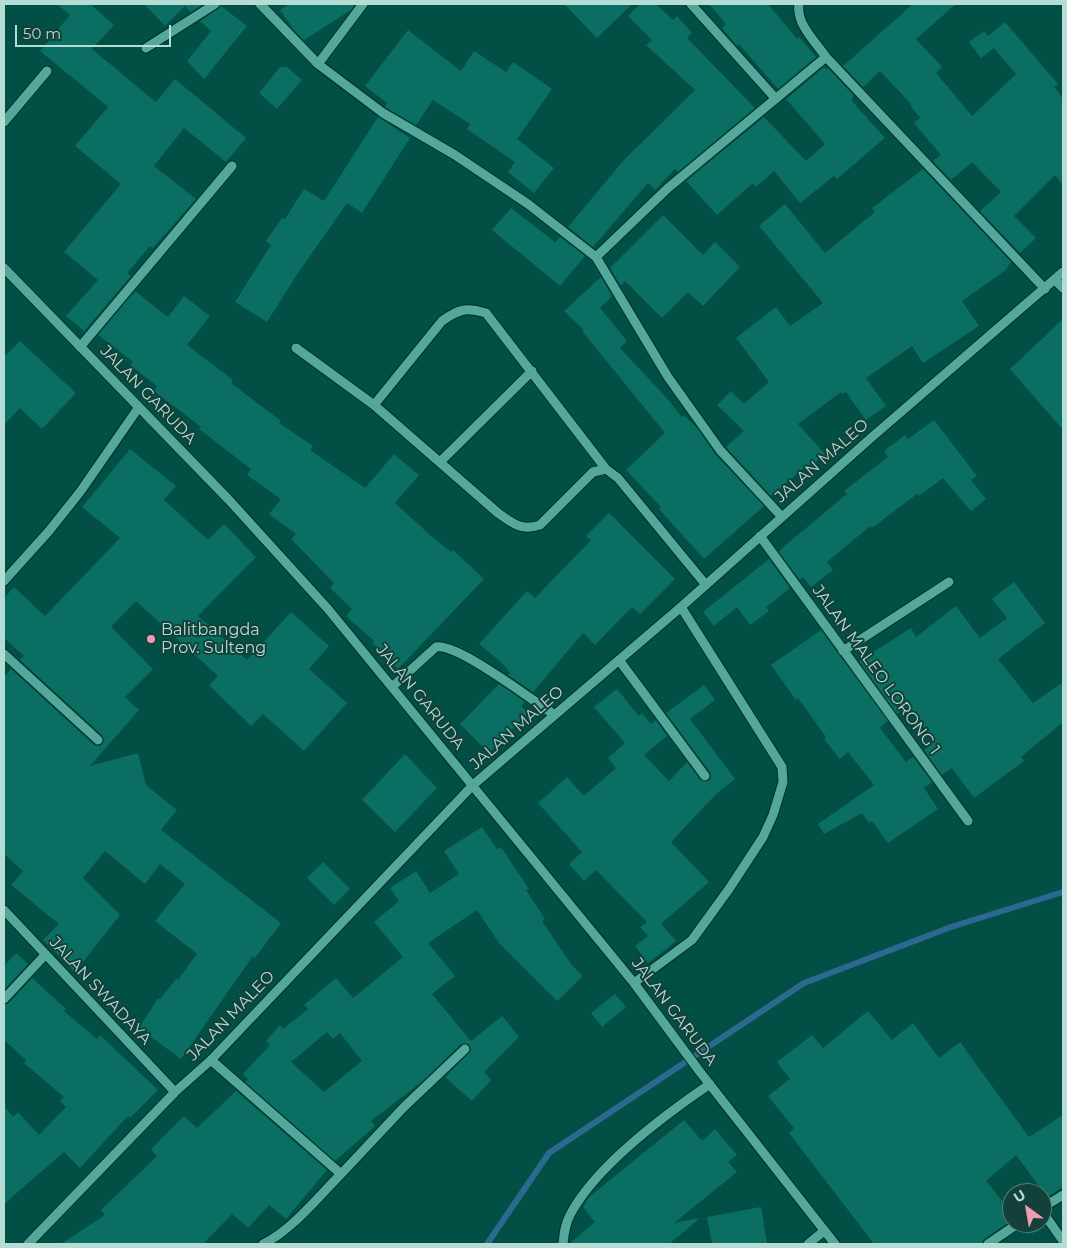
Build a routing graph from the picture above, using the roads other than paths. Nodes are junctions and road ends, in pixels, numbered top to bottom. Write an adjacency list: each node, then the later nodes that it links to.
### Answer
1 (215, 4): 6 (street)
2 (260, 4): 8 (street)
3 (363, 4): 8 (street)
4 (691, 4): 10 (street)
5 (799, 4): 7 (street)
6 (146, 48)
7 (826, 57): 10 (street); 18 (street)
8 (318, 64): 13 (street)
9 (47, 71): 11 (street)
10 (776, 99): 13 (street)
11 (4, 122)
12 (232, 166): 19 (street)
13 (596, 257): 26 (street)
14 (4, 268): 19 (street, JALAN GARUDA)
15 (1063, 272): 16 (street, JALAN MALEO)
16 (1055, 280): 17 (street); 18 (street, JALAN MALEO)
17 (1063, 288)
18 (1045, 289): 26 (street, JALAN MALEO)
19 (80, 347): 23 (street, JALAN GARUDA)
20 (296, 348): 22 (street)
21 (532, 371): 22 (street); 24 (street); 25 (street)
22 (374, 405): 24 (street)
23 (139, 407): 28 (street); 35 (street, JALAN GARUDA)
24 (440, 462): 25 (street)
25 (606, 469): 30 (street)
26 (782, 517): 27 (street, JALAN MALEO)
27 (760, 536): 30 (street, JALAN MALEO); 32 (street, JALAN MALEO LORONG 1)
28 (4, 581)
29 (949, 582): 32 (street)
30 (706, 585): 31 (street, JALAN MALEO)
31 (681, 607): 34 (street, JALAN MALEO); 43 (street)
32 (843, 651): 40 (street, JALAN MALEO LORONG 1)
33 (4, 654): 37 (street)
34 (619, 660): 36 (street, JALAN MALEO); 38 (street)
35 (392, 686): 36 (street); 39 (street, JALAN GARUDA)
36 (555, 715): 39 (street, JALAN MALEO)
37 (98, 740)
38 (705, 776)
39 (473, 785): 43 (street, JALAN GARUDA); 46 (street, JALAN MALEO)
40 (968, 822)
41 (4, 910): 42 (street, JALAN SWADAYA)
42 (45, 955): 44 (street); 48 (street, JALAN SWADAYA)
43 (634, 983): 47 (street, JALAN GARUDA)
44 (4, 999)
45 (465, 1049): 49 (street)
46 (211, 1060): 48 (street, JALAN MALEO); 49 (street)
47 (710, 1084): 53 (street, JALAN GARUDA); 58 (street)
48 (175, 1092): 56 (street, JALAN MALEO)
49 (341, 1174): 57 (street)
50 (1063, 1195): 51 (street)
51 (1052, 1202)
52 (1052, 1224): 55 (street)
53 (824, 1231): 59 (street); 60 (street, JALAN GARUDA)
54 (1004, 1233): 61 (street)
55 (1063, 1241)
56 (28, 1244)
57 (263, 1244)
58 (563, 1244)
59 (808, 1244)
60 (835, 1244)
61 (988, 1244)

